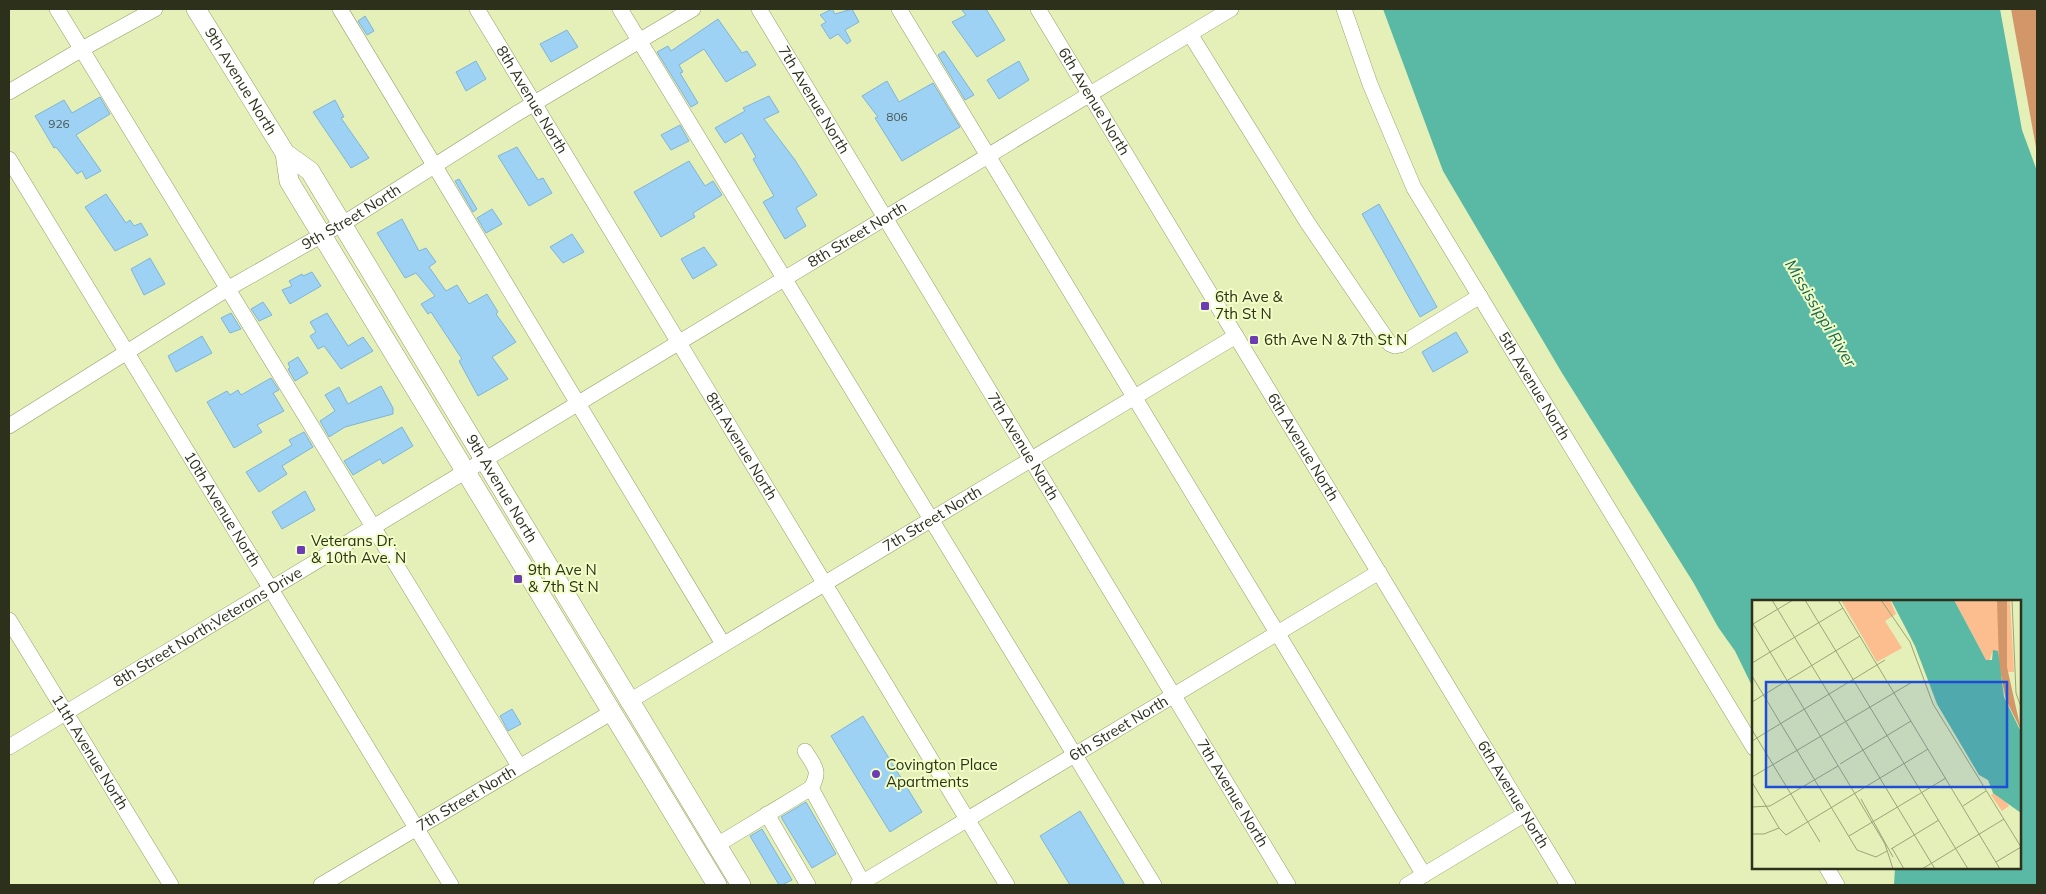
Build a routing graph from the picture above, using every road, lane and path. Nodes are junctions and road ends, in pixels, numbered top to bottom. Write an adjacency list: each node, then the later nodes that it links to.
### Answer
1 (57, 9): 15 (street)
2 (155, 9): 15 (street)
3 (196, 9): 19 (main road, 9th Avenue North)
4 (340, 9): 22 (street)
5 (477, 9): 18 (street, 8th Avenue North)
6 (620, 9): 14 (street)
7 (693, 9): 14 (street, 9th Street North)
8 (759, 9): 23 (street, 7th Avenue North)
9 (899, 9): 20 (street)
10 (1038, 9): 17 (street, 6th Avenue North)
11 (1231, 9): 13 (street, 8th Street North)
12 (1344, 9): 28 (street, 5th Avenue North)
13 (1190, 34): 17 (street, 8th Street North); 28 (street)
14 (639, 41): 18 (street, 9th Street North); 26 (street)
15 (82, 48): 16 (street); 27 (street)
16 (9, 92)
17 (1090, 95): 20 (street, 8th Street North); 29 (street, 6th Avenue North)
18 (534, 103): 22 (street, 9th Street North); 30 (street, 8th Avenue North)
19 (285, 153): 24 (main road, 9th Avenue North); 25 (main road, 9th Avenue North)
20 (989, 156): 23 (street, 8th Street North); 32 (street)
21 (9, 159): 31 (street, 10th Avenue North)
22 (435, 166): 24 (street, 9th Street North); 33 (street)
23 (885, 218): 26 (street, 8th Street North); 35 (street, 7th Avenue North)
24 (341, 224): 25 (street, 9th Street North); 36 (main road, 9th Avenue North)
25 (323, 235): 27 (street, 9th Street North); 37 (main road, 9th Avenue North)
26 (783, 280): 30 (street, 8th Street North); 38 (street)
27 (229, 288): 31 (street, 9th Street North); 39 (street)
28 (1480, 296): 50 (street, 5th Avenue North)
29 (1236, 336): 32 (street, 7th Street North); 40 (street, 6th Avenue North)
30 (679, 343): 33 (street, 8th Street North); 41 (street, 8th Avenue North)
31 (126, 351): 34 (street, 9th Street North); 42 (street, 10th Avenue North)
32 (1135, 396): 35 (street, 7th Street North); 44 (street)
33 (578, 403): 36 (street, 8th Street North); 45 (street)
34 (9, 426)
35 (1031, 459): 38 (street, 7th Street North); 46 (street, 7th Avenue North)
36 (484, 460): 37 (street, 8th Street North;Veterans Drive); 47 (main road, 9th Avenue North)
37 (466, 471): 39 (street, 8th Street North;Veterans Drive); 49 (main road, 9th Avenue North)
38 (931, 519): 41 (street, 7th Street North); 53 (street)
39 (372, 527): 42 (street, 8th Street North;Veterans Drive); 54 (street)
40 (1379, 572): 44 (street, 6th Street North); 57 (street, 6th Avenue North)
41 (824, 583): 45 (street, 7th Street North); 58 (street, 8th Avenue North)
42 (270, 588): 48 (street, 8th Street North;Veterans Drive); 59 (street, 10th Avenue North)
43 (9, 620): 48 (street, 11th Avenue North)
44 (1277, 634): 46 (street, 6th Street North); 62 (street)
45 (723, 644): 47 (street, 7th Street North)
46 (1174, 696): 53 (street, 6th Street North); 72 (street, 7th Avenue North)
47 (628, 702): 60 (main road, 9th Avenue North)
48 (64, 712): 51 (street, 8th Street North;Veterans Drive); 64 (street, 11th Avenue North)
49 (612, 712): 54 (street, 7th Street North); 67 (main road, 9th Avenue North)
50 (1752, 745)
51 (9, 747)
52 (805, 751): 55 (street)
53 (1074, 756): 58 (street, 6th Street North); 71 (street)
54 (519, 766): 59 (street, 7th Street North)
55 (811, 788): 56 (street); 63 (street)
56 (767, 814): 60 (street); 69 (street)
57 (1525, 814): 62 (street); 74 (street, 6th Avenue North)
58 (967, 820): 63 (street, 6th Street North); 70 (street, 8th Avenue North)
59 (416, 828): 65 (street, 7th Street North); 66 (street, 10th Avenue North)
60 (717, 845): 68 (main road, 9th Avenue North)
61 (1828, 869): 75 (street)
62 (1424, 875): 73 (street)
63 (861, 884)
64 (171, 885)
65 (321, 885)
66 (451, 885)
67 (717, 885)
68 (741, 885)
69 (808, 885)
70 (1007, 885)
71 (1154, 885)
72 (1288, 885)
73 (1406, 885)
74 (1568, 885)
75 (1837, 885)

